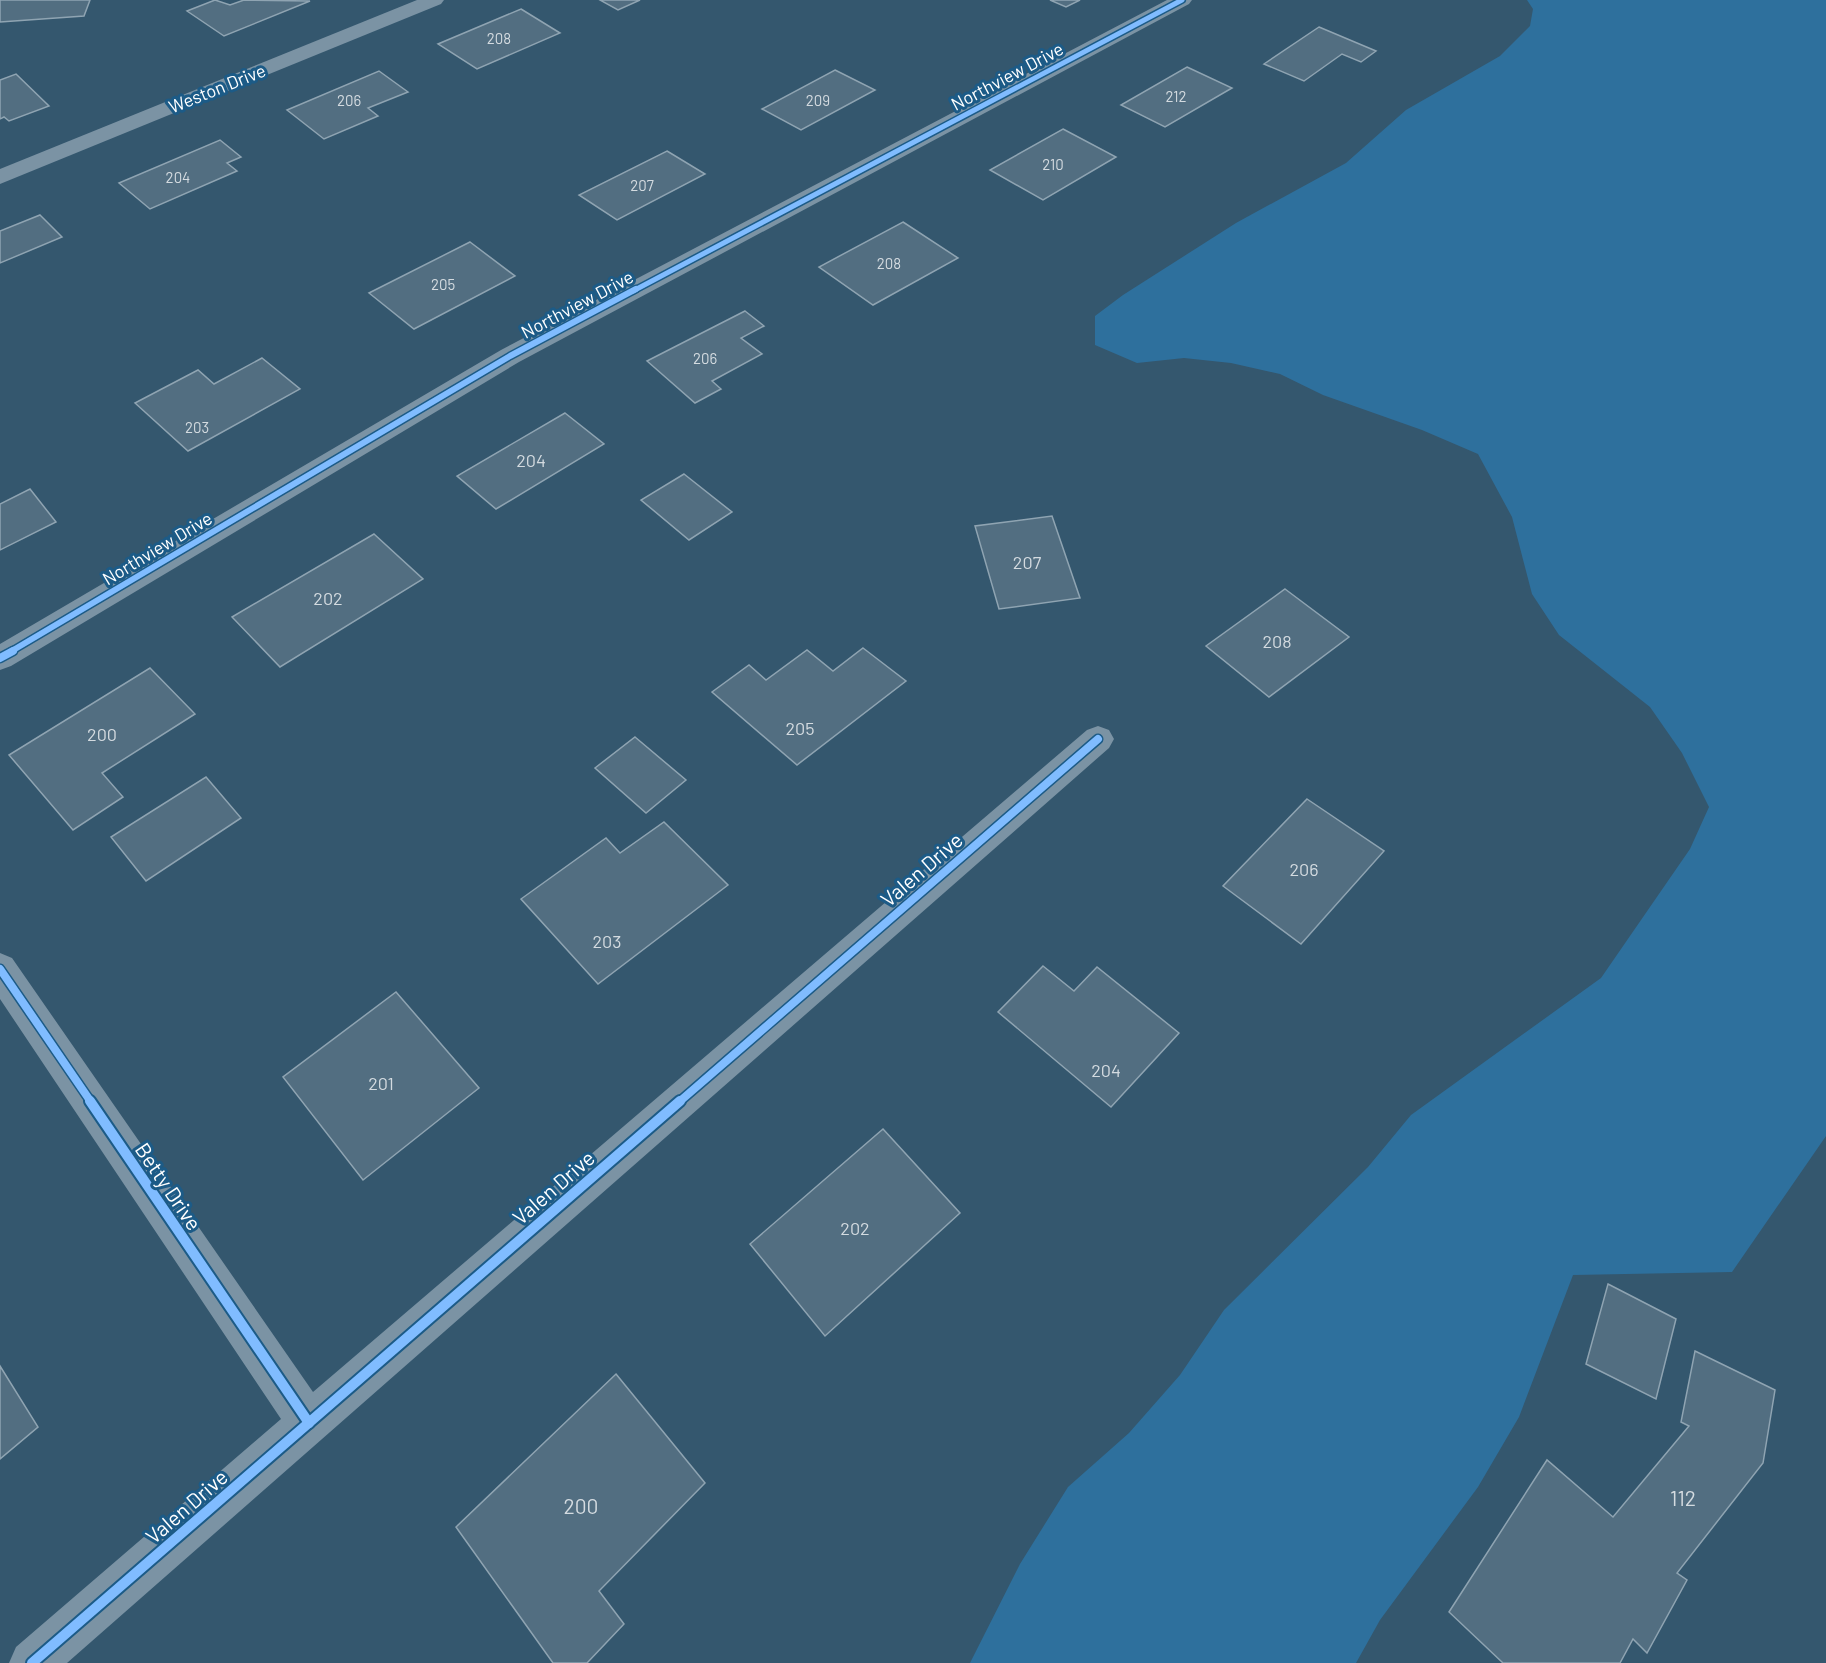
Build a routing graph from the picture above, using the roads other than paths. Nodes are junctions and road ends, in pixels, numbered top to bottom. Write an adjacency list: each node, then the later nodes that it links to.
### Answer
1 (434, 0): 3 (street, Weston Drive)
2 (1182, 0): 4 (street, Northview Drive)
3 (0, 177)
4 (0, 658)
5 (1098, 739): 7 (street, Valen Drive)
6 (0, 969): 7 (street, Betty Drive)
7 (309, 1424): 8 (street, Valen Drive)
8 (32, 1663)

